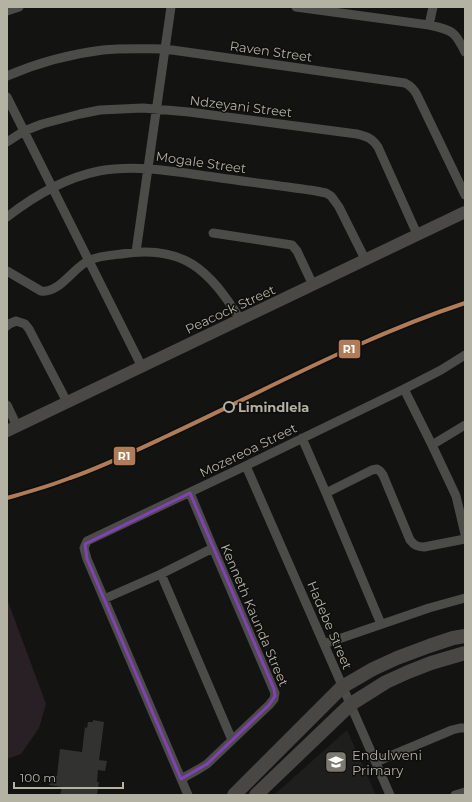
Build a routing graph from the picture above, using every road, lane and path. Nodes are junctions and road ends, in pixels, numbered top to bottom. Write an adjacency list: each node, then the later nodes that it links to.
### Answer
1 (19, 7): 5 (street)
2 (171, 7): 7 (street)
3 (296, 7): 6 (street)
4 (433, 7): 6 (street)
5 (7, 11)
6 (430, 25): 8 (street)
7 (165, 49): 9 (street, Raven Street); 11 (street); 16 (street, Raven Street)
8 (465, 52)
9 (7, 76)
10 (7, 97): 12 (street)
11 (157, 109): 12 (street, Ndzeyani Street); 14 (street); 20 (street, Ndzeyani Street)
12 (24, 131): 13 (street, Ndzeyani Street); 15 (street)
13 (7, 142)
14 (149, 168): 15 (street, Mogale Street); 21 (street); 22 (street, Mogale Street)
15 (52, 187): 18 (street, Mogale Street); 23 (street)
16 (465, 196)
17 (465, 212): 20 (street, Peacock Street)
18 (7, 217)
19 (214, 233): 25 (street)
20 (417, 234): 22 (street, Peacock Street)
21 (136, 252): 23 (street); 26 (street)
22 (365, 259): 25 (street, Peacock Street)
23 (88, 261): 24 (street); 29 (street)
24 (7, 271)
25 (313, 284): 26 (street, Peacock Street)
26 (240, 319): 29 (street, Peacock Street)
27 (7, 326): 31 (street)
28 (465, 355): 30 (street, Mozereoa Street)
29 (142, 367): 31 (street, Peacock Street)
30 (404, 389): 35 (street, Mozereoa Street); 36 (street)
31 (67, 402): 34 (street, Peacock Street)
32 (7, 405): 34 (street)
33 (465, 425): 36 (street)
34 (12, 429)
35 (302, 438): 37 (street, Mozereoa Street); 39 (street)
36 (432, 445): 40 (street)
37 (246, 466): 38 (street, Mozereoa Street); 49 (street, Hadebe Street)
38 (190, 493): 43 (street, Kenneth Kaunda Street); 46 (street, Mozereoa Street)
39 (326, 493): 42 (street); 47 (street)
40 (461, 494): 41 (street)
41 (465, 534)
42 (465, 539)
43 (213, 548): 44 (street); 54 (street, Kenneth Kaunda Street)
44 (161, 574): 46 (street); 54 (street)
45 (465, 598): 47 (street)
46 (104, 599): 56 (street)
47 (381, 624): 49 (street)
48 (465, 636): 51 (main road)
49 (324, 644): 51 (street, Hadebe Street)
50 (465, 653): 52 (main road)
51 (342, 687): 52 (street, Hadebe Street); 59 (main road)
52 (351, 704): 55 (street, Hadebe Street); 60 (main road)
53 (465, 728): 55 (street)
54 (232, 740): 56 (street, Kenneth Kaunda Street)
55 (376, 762): 61 (street, Hadebe Street)
56 (181, 779): 58 (street)
57 (465, 792): 62 (street)
58 (188, 795)
59 (234, 795)
60 (256, 795)
61 (390, 795)
62 (455, 795)

